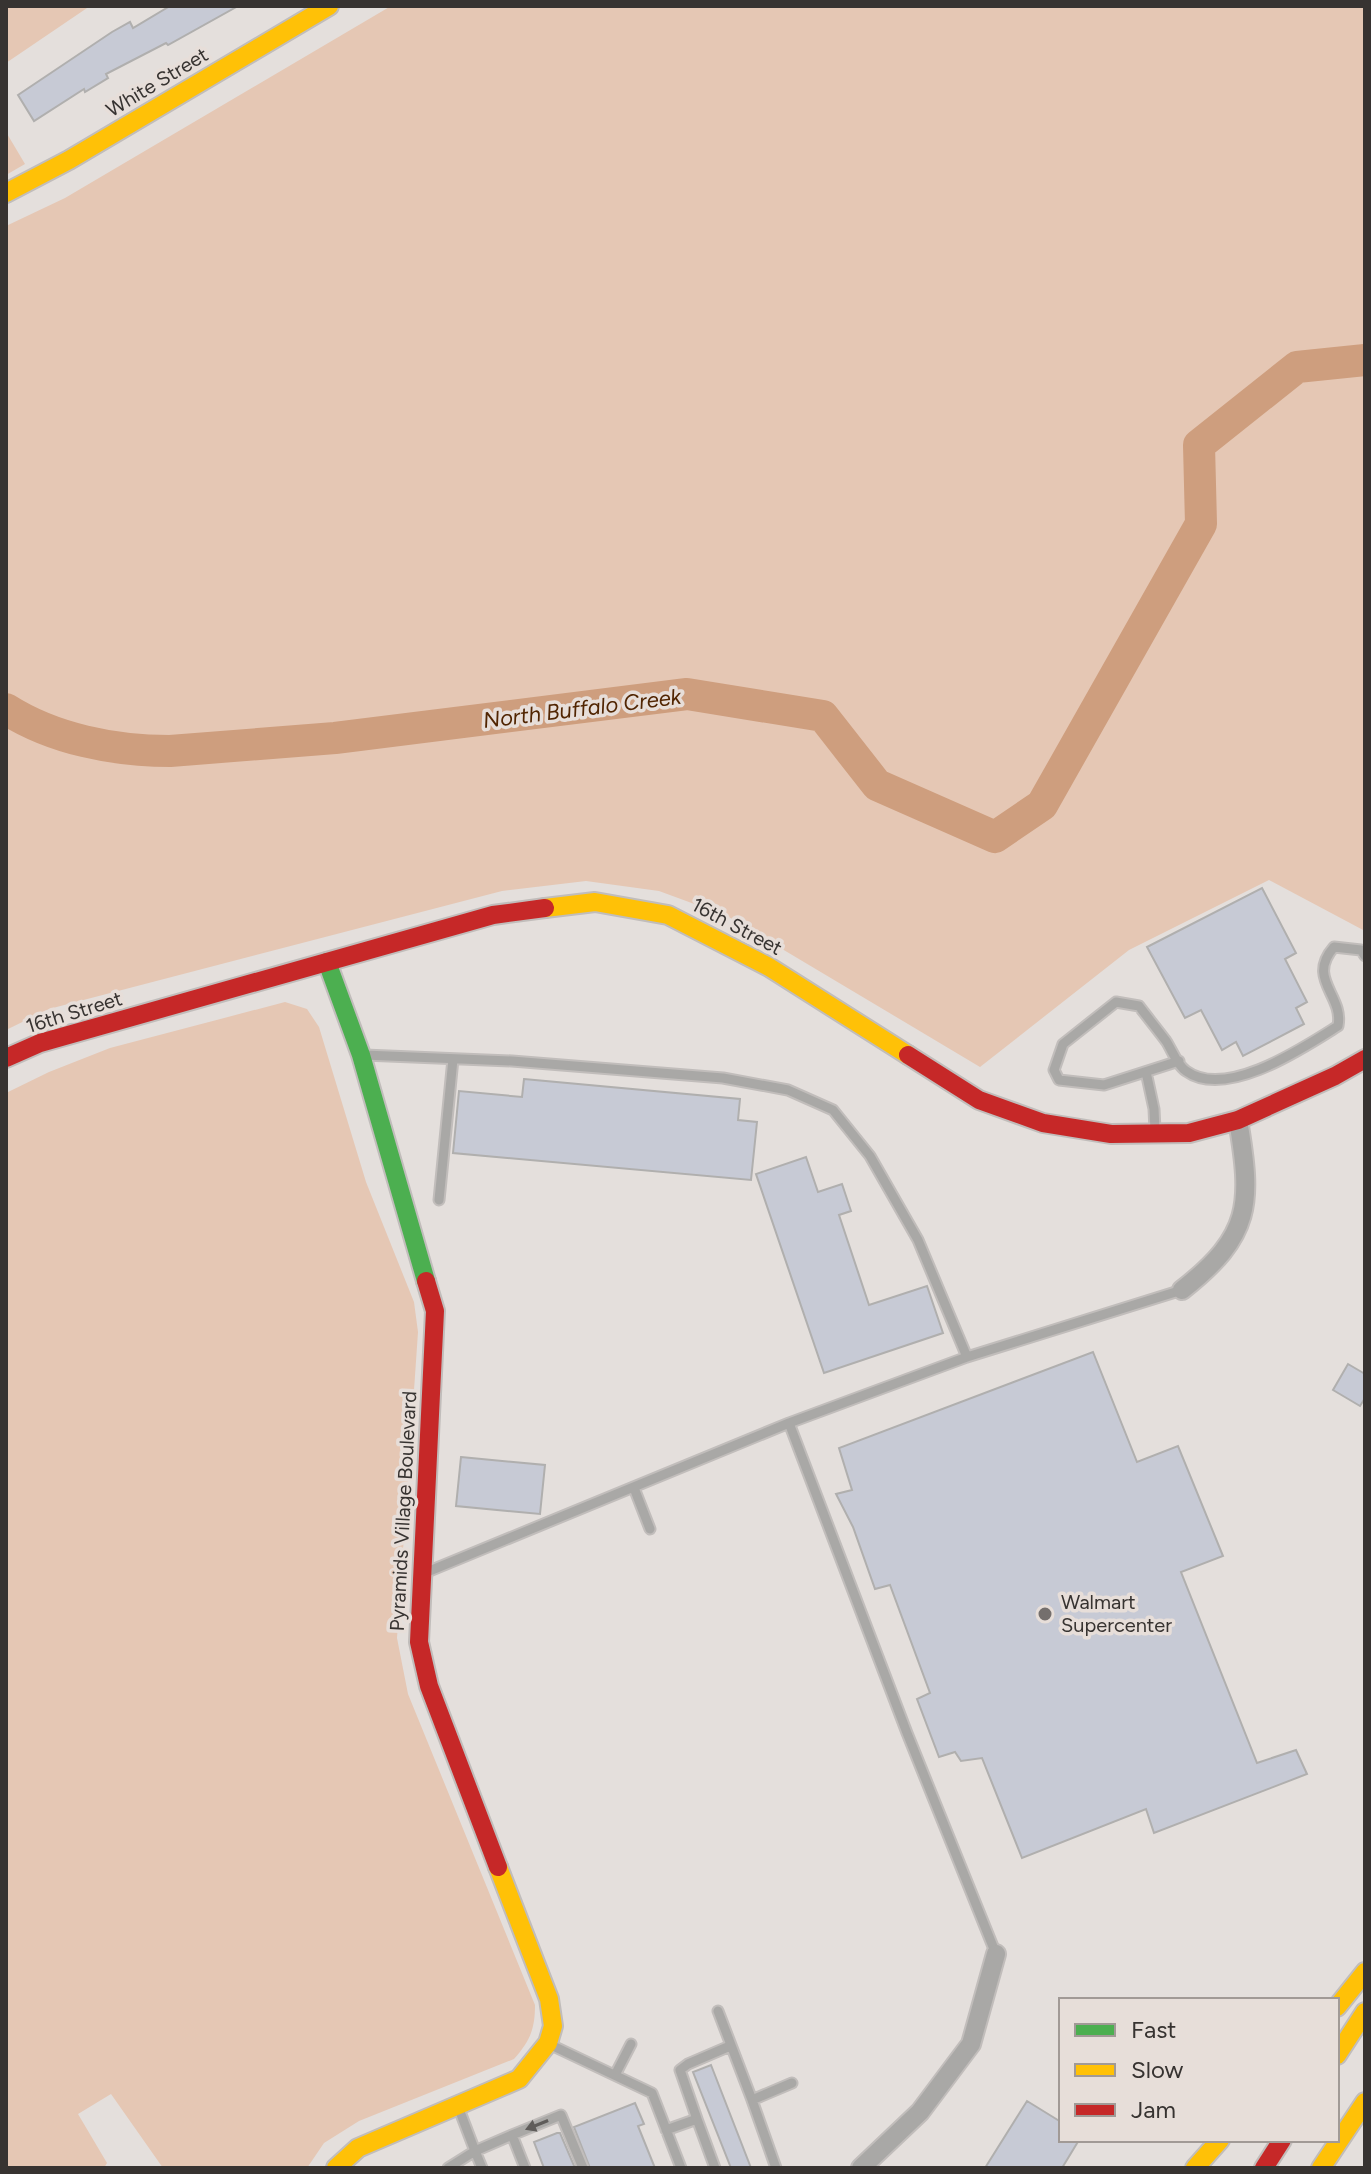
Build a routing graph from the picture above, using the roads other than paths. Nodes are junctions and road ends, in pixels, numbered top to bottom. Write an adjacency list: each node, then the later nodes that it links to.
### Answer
1 (329, 6): 2 (main road, White Street)
2 (6, 193)
3 (1365, 956): 9 (lane)
4 (327, 962): 5 (main road, Pyramids Village Boulevard); 6 (main road, 16th Street); 12 (main road, 16th Street)
5 (361, 1055): 7 (lane); 19 (main road, Pyramids Village Boulevard)
6 (6, 1058)
7 (453, 1059): 13 (lane); 15 (lane)
8 (1365, 1059): 11 (main road, 16th Street)
9 (1179, 1061): 10 (lane); 10 (lane)
10 (1146, 1072): 12 (lane)
11 (1238, 1120): 12 (main road, 16th Street); 14 (street)
12 (1155, 1134)
13 (439, 1200)
14 (1182, 1290): 15 (lane)
15 (967, 1357): 16 (lane)
16 (789, 1423): 17 (lane); 20 (lane)
17 (634, 1488): 18 (lane); 19 (lane)
18 (650, 1529)
19 (424, 1574): 25 (main road, Pyramids Village Boulevard)
20 (996, 1954): 51 (street)
21 (1365, 1972): 22 (main road)
22 (1339, 2004)
23 (718, 2011): 27 (lane)
24 (1365, 2012): 28 (main road)
25 (548, 2043): 29 (lane); 33 (main road)
26 (631, 2044): 29 (lane)
27 (730, 2046): 31 (lane); 35 (lane)
28 (1339, 2052)
29 (615, 2075): 36 (lane)
30 (792, 2083): 31 (lane)
31 (752, 2100): 50 (lane)
32 (1365, 2102): 38 (main road)
33 (457, 2105): 42 (lane); 43 (main road)
34 (1365, 2110): 55 (main road)
35 (697, 2119): 36 (lane); 49 (lane)
36 (666, 2130): 48 (lane)
37 (512, 2135): 42 (lane); 46 (lane); 47 (lane, one-way to 37)
38 (1339, 2141)
39 (1218, 2142): 52 (main road)
40 (1281, 2142): 53 (main road)
41 (1338, 2142): 54 (main road)
42 (475, 2151): 44 (lane); 45 (lane)
43 (336, 2168)
44 (448, 2168)
45 (482, 2168)
46 (525, 2168)
47 (583, 2168)
48 (681, 2168)
49 (715, 2168)
50 (776, 2168)
51 (861, 2168)
52 (1195, 2168)
53 (1264, 2168)
54 (1321, 2168)
55 (1336, 2168)

